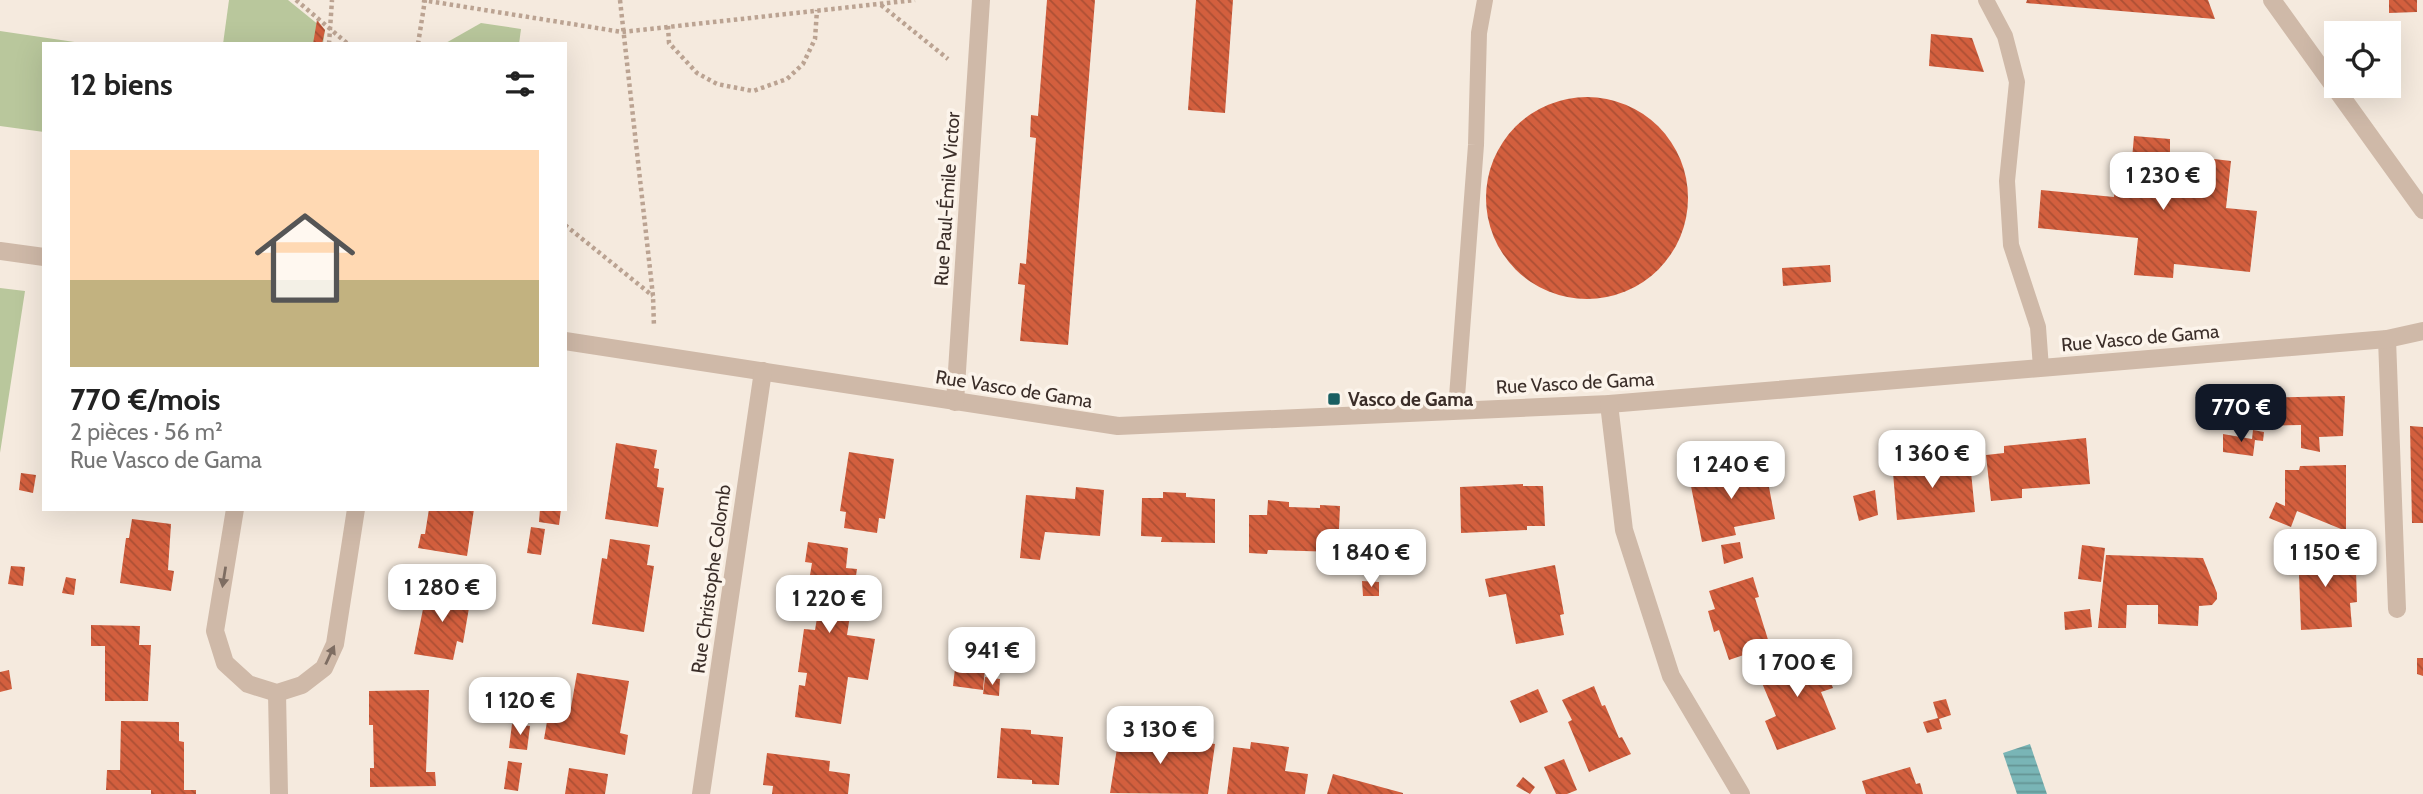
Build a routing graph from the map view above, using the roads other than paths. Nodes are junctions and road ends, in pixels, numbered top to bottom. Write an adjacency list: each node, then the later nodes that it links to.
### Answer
1 (981, 0): 13 (street, Rue Paul-Émile Victor)
2 (1485, 0): 15 (lane)
3 (1986, 0): 11 (lane)
4 (2272, 0): 5 (street)
5 (2423, 210)
6 (0, 251): 7 (street)
7 (42, 257)
8 (2423, 331): 9 (street, Rue Vasco de Gama)
9 (2387, 339): 11 (street, Rue Vasco de Gama); 18 (street)
10 (567, 341): 12 (street, Rue Vasco de Gama)
11 (2042, 368): 14 (street, Rue Vasco de Gama)
12 (764, 371): 13 (street, Rue Vasco de Gama); 21 (street, Rue Christophe Colomb)
13 (955, 401): 15 (street, Rue Vasco de Gama)
14 (1609, 404): 15 (street, Rue Vasco de Gama); 22 (street)
15 (1456, 410)
16 (235, 511): 19 (street, one-way to 19)
17 (356, 511): 19 (street, one-way to 17)
18 (2397, 609)
19 (277, 693): 20 (street)
20 (279, 794)
21 (701, 794)
22 (1741, 794)

